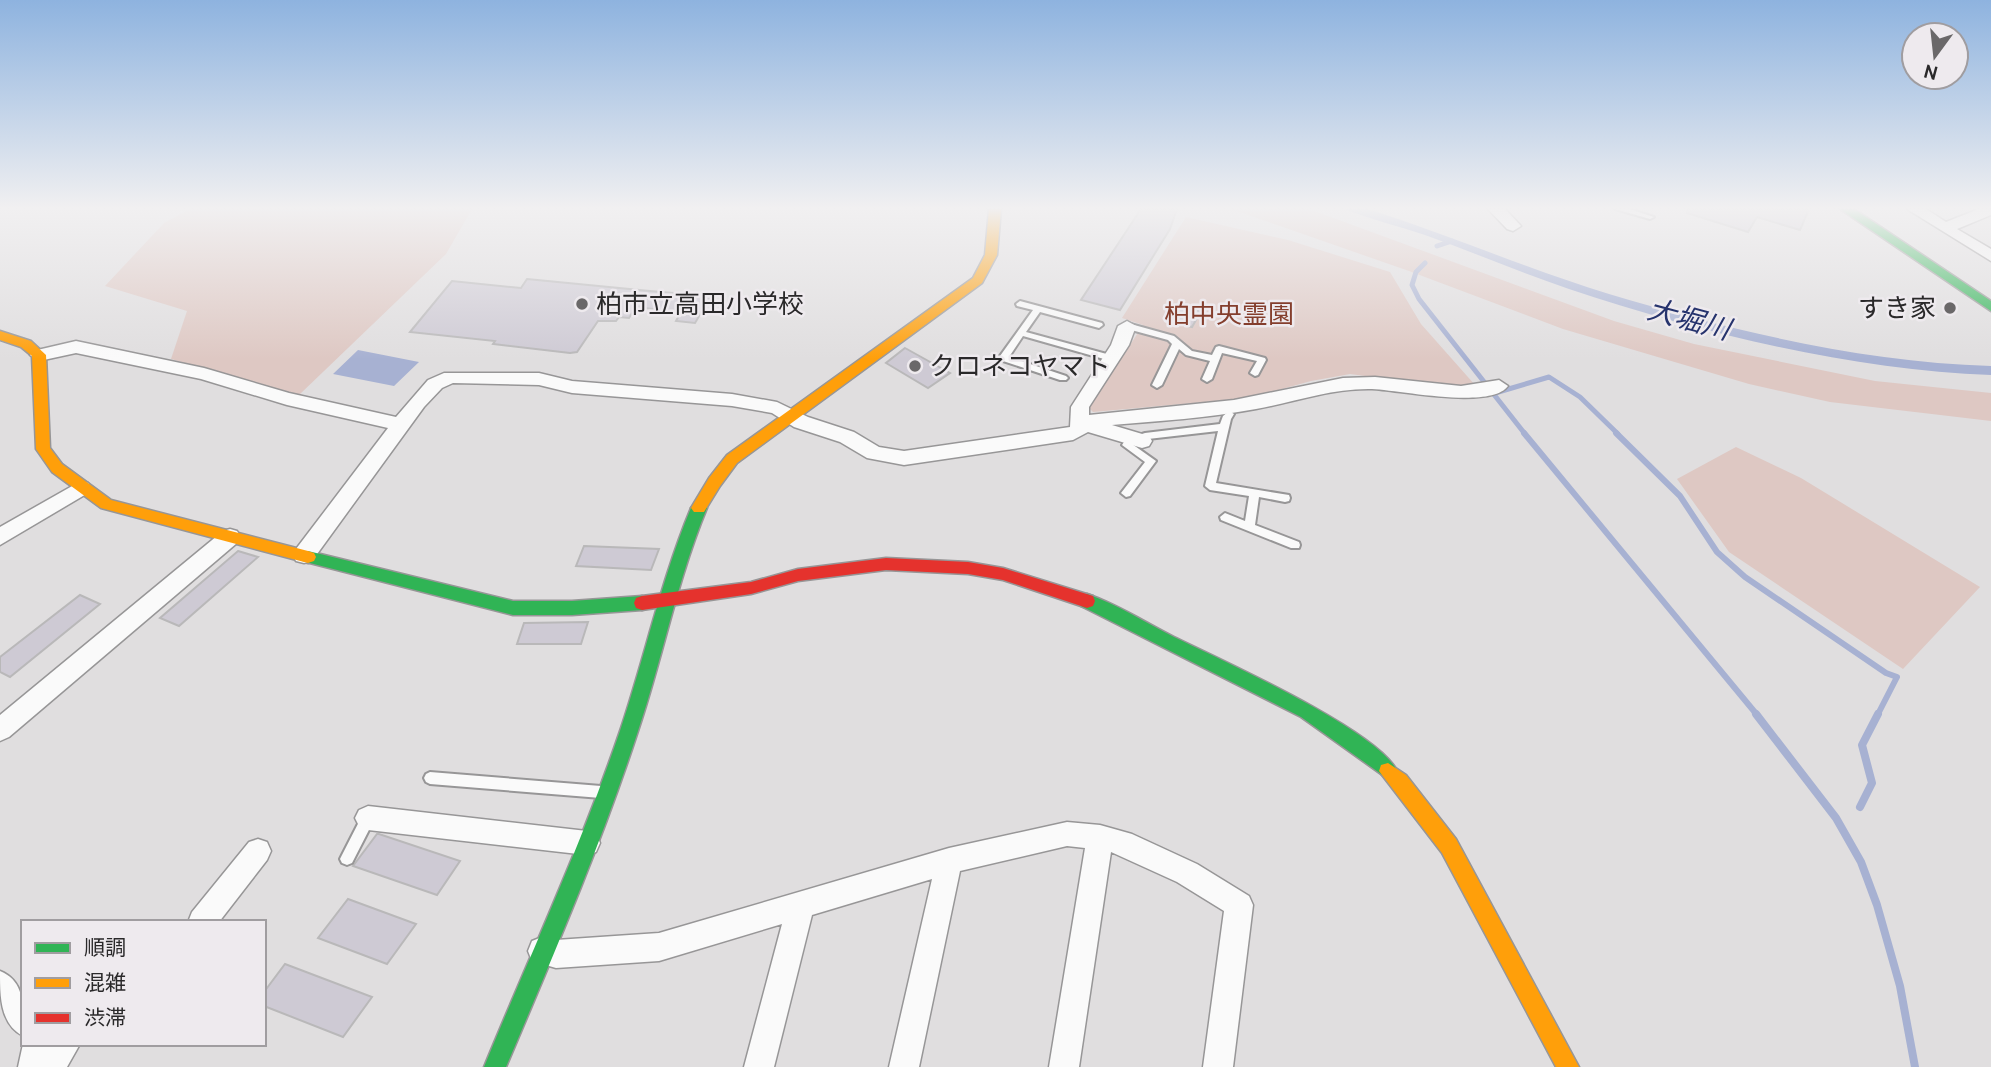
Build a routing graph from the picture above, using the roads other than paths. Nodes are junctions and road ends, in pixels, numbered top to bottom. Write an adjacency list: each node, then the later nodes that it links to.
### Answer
1 (991, 259): 20 (street)
2 (1920, 259): 4 (street)
3 (1020, 304): 5 (lane)
4 (1991, 307)
5 (1037, 310): 6 (lane); 8 (lane)
6 (1099, 326)
7 (1127, 326): 10 (lane); 12 (street)
8 (1021, 333): 12 (lane); 15 (lane)
9 (0, 335): 11 (street)
10 (1177, 343): 13 (lane); 17 (lane)
11 (39, 355): 22 (street); 25 (street)
12 (1111, 358): 21 (street)
13 (1215, 359): 14 (lane); 16 (lane)
14 (1255, 373)
15 (1063, 378)
16 (1207, 379)
17 (1157, 385)
18 (1490, 389): 21 (street)
19 (1229, 414): 23 (lane)
20 (789, 416): 21 (street); 22 (street); 35 (street)
21 (1080, 422): 24 (street)
22 (403, 425): 34 (street)
23 (1223, 427): 24 (lane); 27 (lane)
24 (1136, 439): 26 (lane)
25 (81, 488): 31 (street); 32 (street)
26 (1126, 493)
27 (1254, 494): 28 (lane); 30 (lane)
28 (1284, 498)
29 (1225, 517): 30 (lane)
30 (1250, 526): 33 (lane)
31 (0, 537)
32 (230, 537): 34 (street); 36 (street)
33 (1295, 545)
34 (304, 555): 35 (street)
35 (665, 601): 38 (street); 60 (street)
36 (0, 730)
37 (430, 778): 38 (lane)
38 (607, 792): 41 (street)
39 (368, 818): 41 (street); 43 (lane)
40 (1100, 836): 44 (street); 58 (street); 59 (street)
41 (587, 843): 47 (street)
42 (258, 851): 46 (street)
43 (347, 859)
44 (949, 861): 45 (street); 57 (street)
45 (796, 906): 47 (street); 56 (street)
46 (204, 920)
47 (542, 951): 52 (street)
48 (0, 985): 49 (street)
49 (21, 1018)
50 (38, 1046): 53 (street)
51 (64, 1046): 54 (street)
52 (495, 1065): 55 (lane)
53 (33, 1067)
54 (48, 1067)
55 (515, 1067)
56 (759, 1067)
57 (904, 1067)
58 (1064, 1067)
59 (1217, 1067)
60 (1568, 1067)

